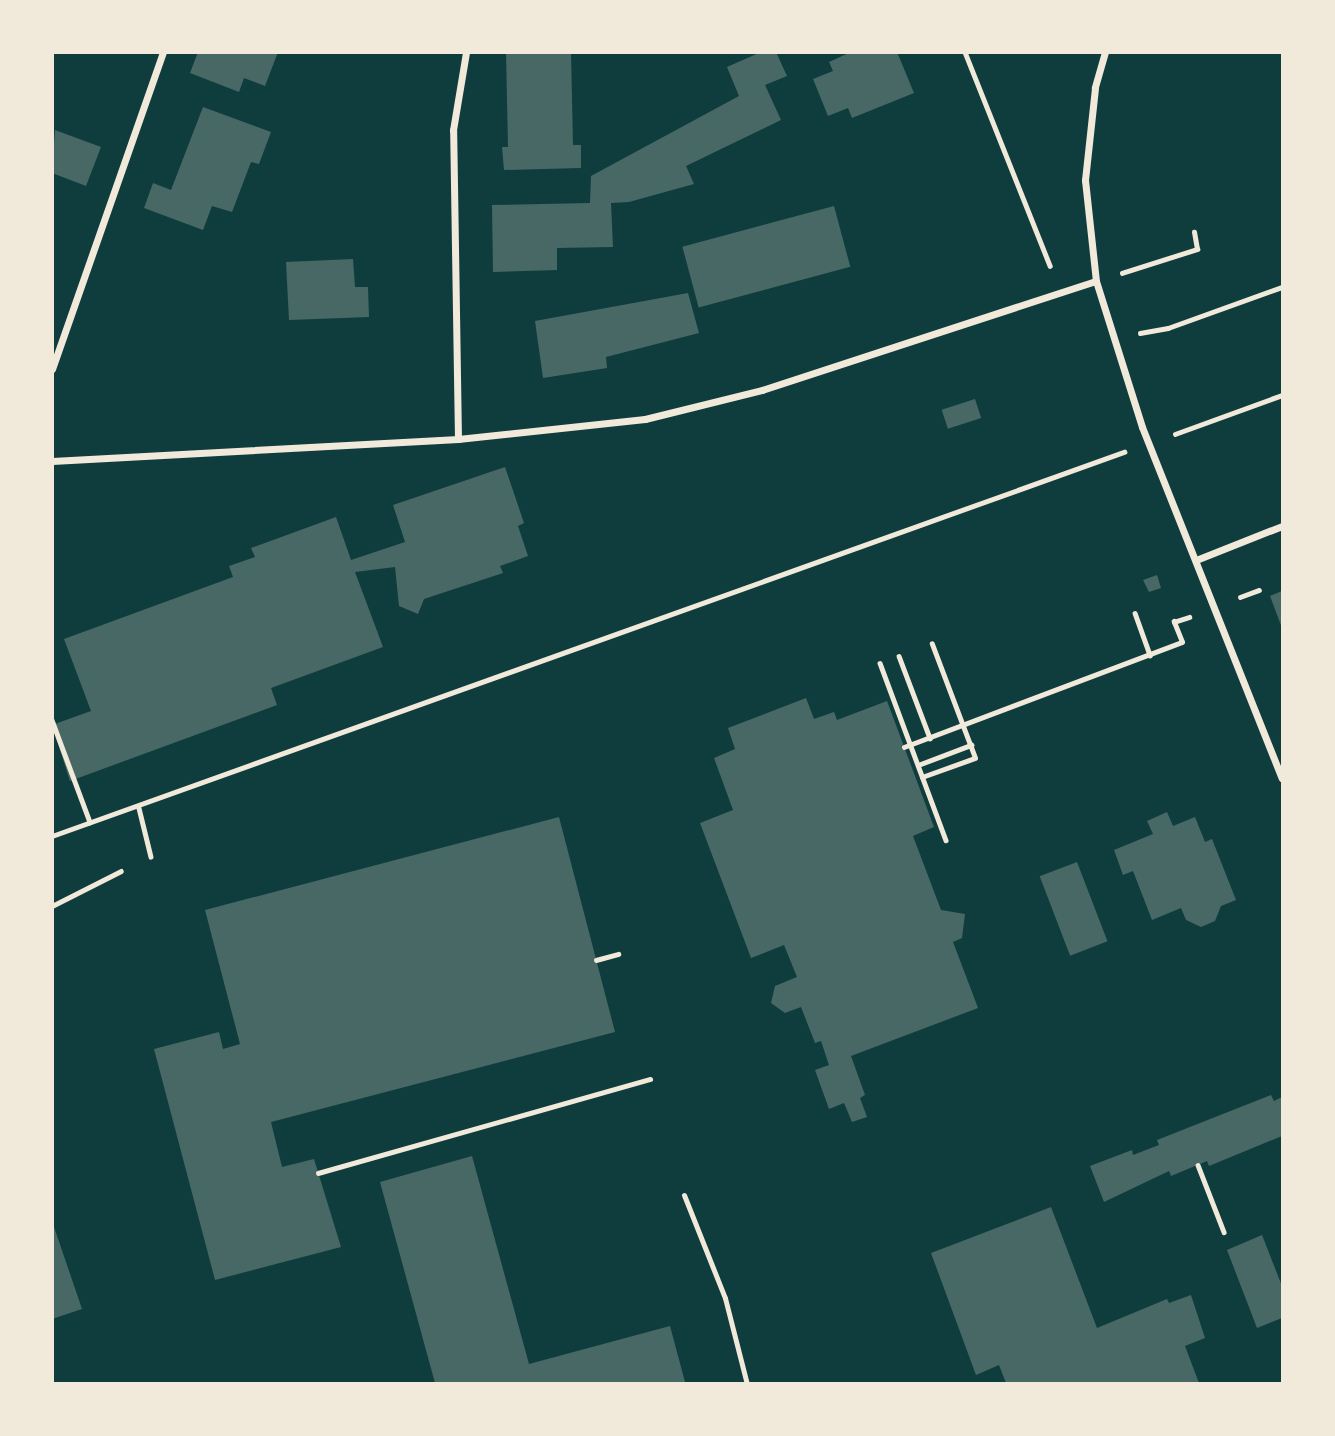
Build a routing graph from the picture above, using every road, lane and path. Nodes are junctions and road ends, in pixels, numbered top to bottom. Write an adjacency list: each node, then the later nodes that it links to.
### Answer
1 (163, 52): 10 (street)
2 (466, 52): 13 (street)
3 (965, 52): 8 (path)
4 (1105, 52): 6 (street)
5 (1194, 232): 6 (path)
6 (1096, 281): 8 (street); 17 (street)
7 (1283, 287): 9 (path)
8 (1059, 290): 13 (street)
9 (1168, 328)
10 (52, 369)
11 (1283, 395): 12 (path)
12 (1191, 428)
13 (458, 439): 15 (street)
14 (1107, 458): 33 (path)
15 (52, 461)
16 (1283, 526): 17 (street)
17 (1196, 560): 32 (street)
18 (1135, 613): 21 (path)
19 (1174, 622): 21 (path)
20 (932, 643): 25 (path)
21 (1150, 655): 25 (path)
22 (899, 656): 26 (path)
23 (880, 663): 27 (path)
24 (52, 720): 34 (path)
25 (963, 725): 26 (path); 28 (path)
26 (930, 738): 27 (path)
27 (910, 745): 29 (path); 30 (path)
28 (971, 746): 30 (path); 31 (path)
29 (904, 747)
30 (918, 765): 31 (path)
31 (922, 777): 36 (path)
32 (1283, 778)
33 (139, 808): 34 (path); 37 (path)
34 (90, 822): 35 (path)
35 (52, 836)
36 (946, 840)
37 (151, 857)
38 (121, 871): 39 (path)
39 (52, 906)
40 (618, 954): 41 (path)
41 (596, 960)
42 (650, 1079): 44 (path)
43 (1198, 1165): 46 (path)
44 (318, 1172)
45 (684, 1195): 47 (lane)
46 (1224, 1232)
47 (747, 1384)

